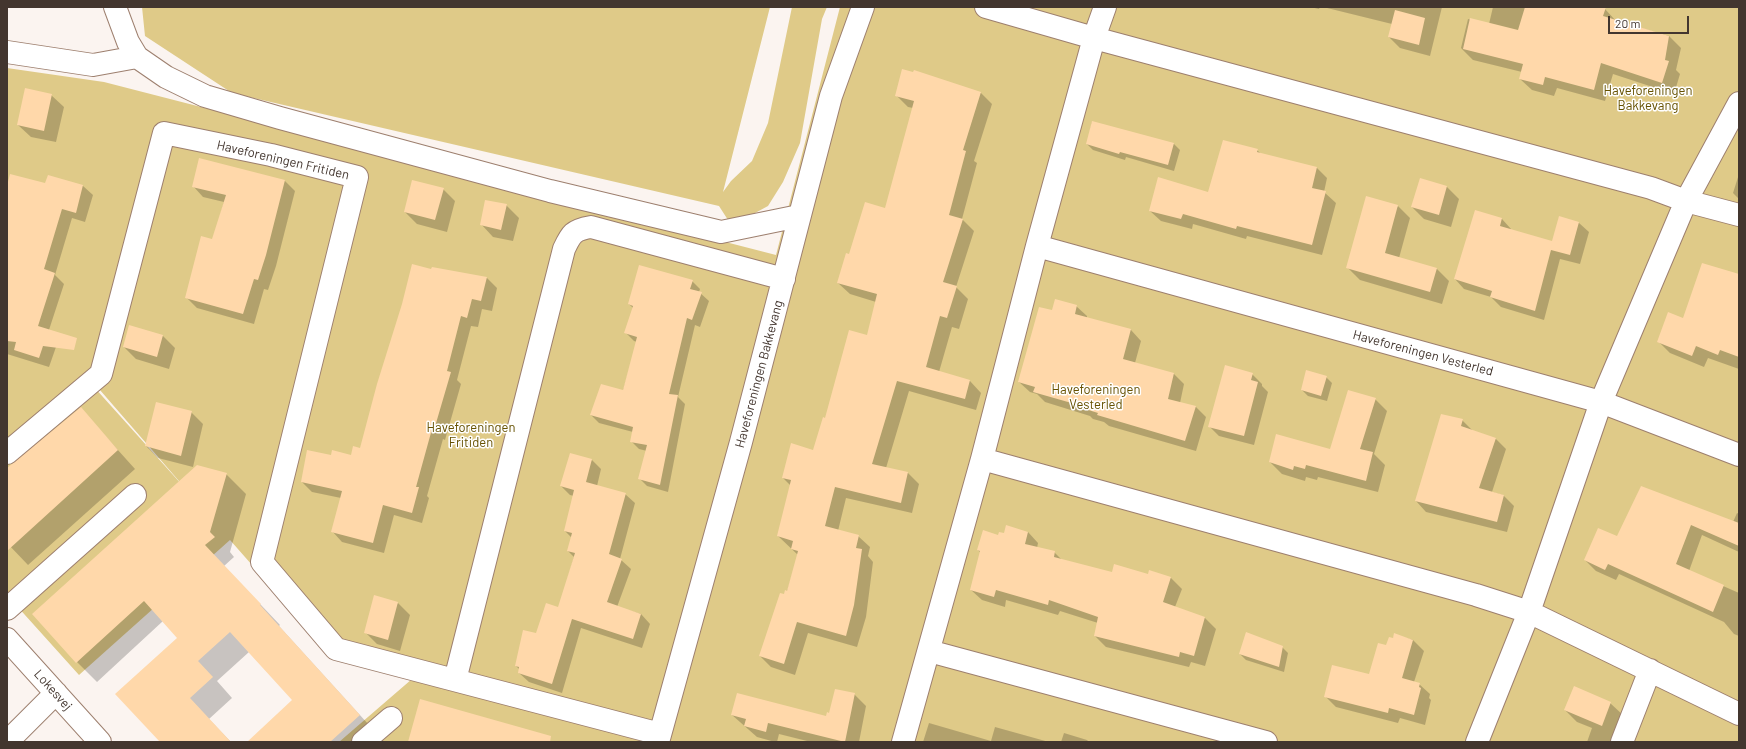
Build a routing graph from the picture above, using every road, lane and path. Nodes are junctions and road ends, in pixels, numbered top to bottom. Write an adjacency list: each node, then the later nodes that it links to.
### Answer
1 (115, 7): 7 (street)
2 (863, 7): 11 (street, Haveforeningen Bakkevang)
3 (986, 7): 5 (street)
4 (1105, 7): 5 (street)
5 (1094, 38): 9 (street); 13 (street)
6 (7, 52): 7 (street)
7 (137, 57): 12 (street)
8 (1739, 103): 9 (street)
9 (1686, 200): 10 (street); 16 (street)
10 (1739, 215)
11 (799, 216): 12 (street); 15 (street, Haveforeningen Bakkevang)
12 (721, 232): 14 (street)
13 (1037, 246): 16 (street, Haveforeningen Vesterled); 19 (street)
14 (714, 261): 15 (street); 26 (street)
15 (784, 279): 30 (street, Haveforeningen Bakkevang)
16 (1601, 402): 18 (street); 22 (street)
17 (7, 453): 26 (street, Haveforeningen Fritiden)
18 (1739, 455)
19 (982, 459): 22 (street); 24 (street)
20 (135, 495): 21 (street)
21 (7, 609)
22 (1529, 612): 25 (street); 36 (street)
23 (7, 639): 27 (street, Lokesvej)
24 (929, 651): 34 (street); 35 (street)
25 (1650, 670): 28 (street); 37 (street)
26 (455, 680): 30 (street, Haveforeningen Fritiden)
27 (56, 693): 31 (street); 32 (street, Lokesvej)
28 (1739, 714)
29 (391, 718): 33 (street)
30 (659, 738)
31 (7, 742)
32 (100, 742)
33 (364, 742)
34 (903, 742)
35 (1266, 742)
36 (1476, 742)
37 (1622, 742)

